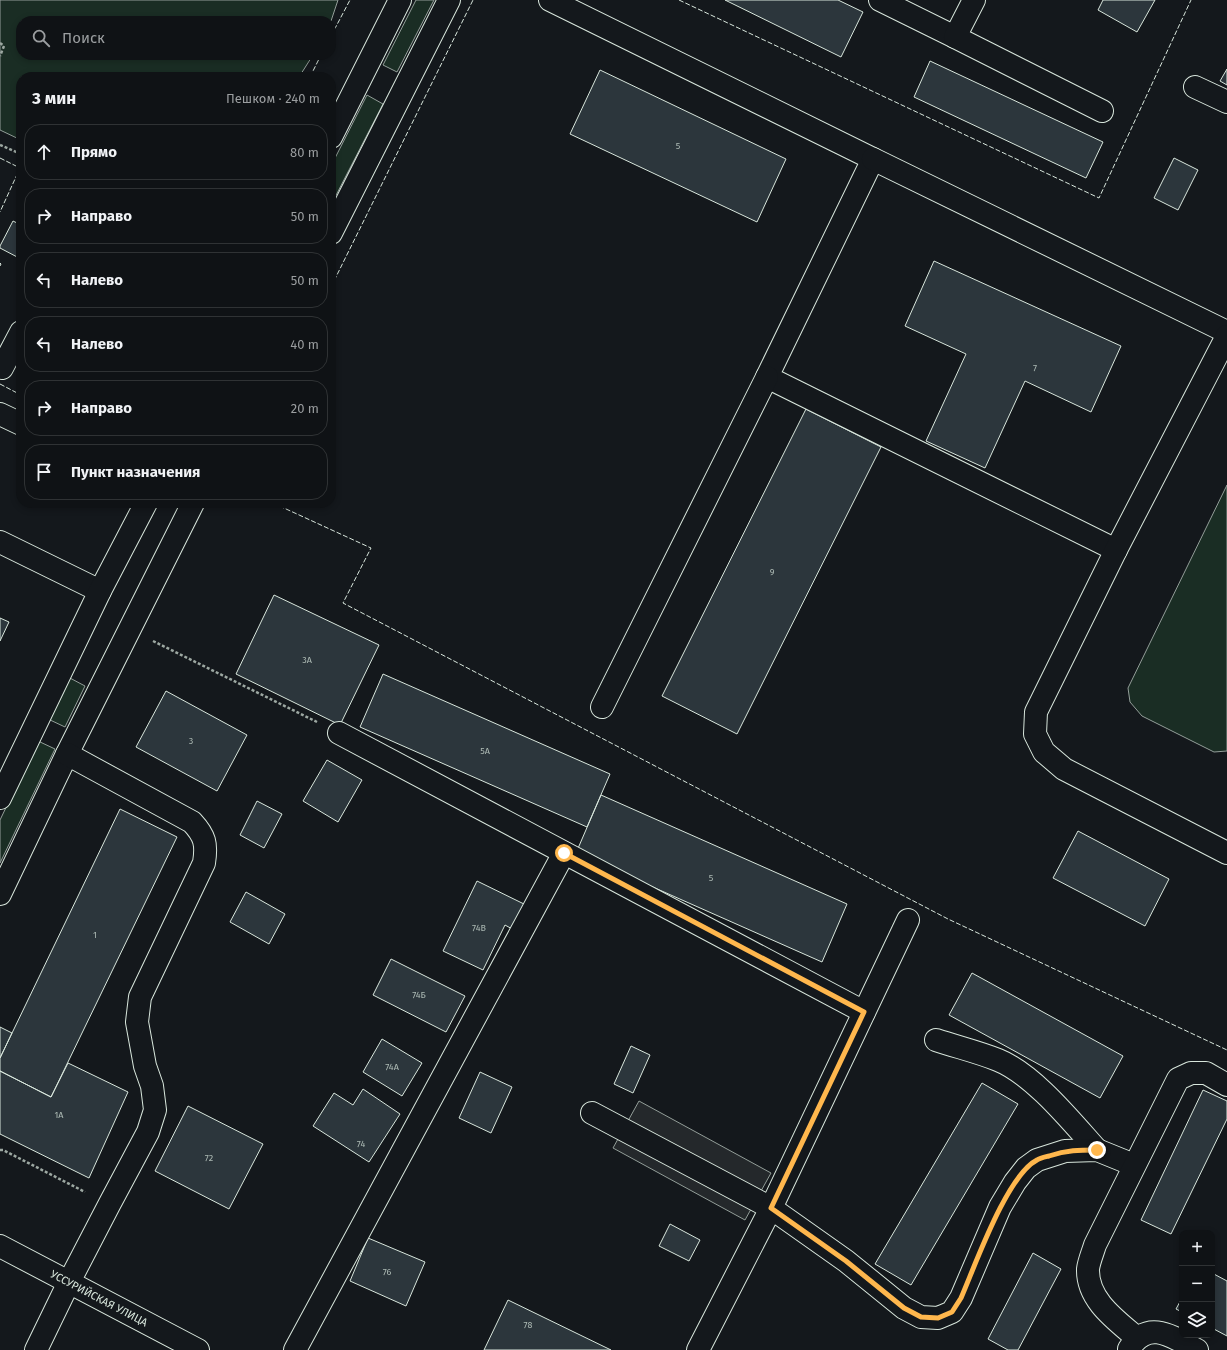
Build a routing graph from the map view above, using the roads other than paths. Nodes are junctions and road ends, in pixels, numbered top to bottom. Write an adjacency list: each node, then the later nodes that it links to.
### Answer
1 (400, 0): 10 (street)
2 (449, 0): 12 (street)
3 (550, 0): 11 (street)
4 (880, 0): 6 (street)
5 (974, 0): 6 (street)
6 (956, 37): 9 (street)
7 (1196, 86): 8 (street)
8 (1227, 102)
9 (1102, 111)
10 (336, 127)
11 (873, 159): 13 (street); 17 (street)
12 (336, 223)
13 (1227, 332)
14 (1227, 336): 23 (street)
15 (16, 341): 16 (street)
16 (2, 368)
17 (767, 377): 23 (street); 25 (street)
18 (0, 414): 19 (street)
19 (16, 422)
20 (143, 508): 24 (street)
21 (186, 508): 27 (street)
22 (0, 542): 24 (street)
23 (1116, 550): 30 (street)
24 (100, 591): 28 (street)
25 (602, 706)
26 (339, 733): 29 (street)
27 (67, 754): 31 (street); 41 (street)
28 (0, 798)
29 (564, 853): 33 (street); 45 (street)
30 (1227, 853)
31 (0, 894)
32 (908, 920): 33 (street)
33 (864, 1012): 39 (street)
34 (936, 1040): 37 (street)
35 (1227, 1085): 38 (street)
36 (592, 1113): 39 (street)
37 (1097, 1150): 38 (street); 39 (street)
38 (1134, 1166): 42 (street)
39 (771, 1208): 46 (street)
40 (0, 1246): 41 (street, УССУРИЙСКАЯ УЛИЦА)
41 (69, 1282): 43 (street); 44 (street, УССУРИЙСКАЯ УЛИЦА)
42 (1132, 1344): 47 (street)
43 (36, 1350)
44 (198, 1350)
45 (295, 1350)
46 (698, 1350)
47 (1197, 1350)

